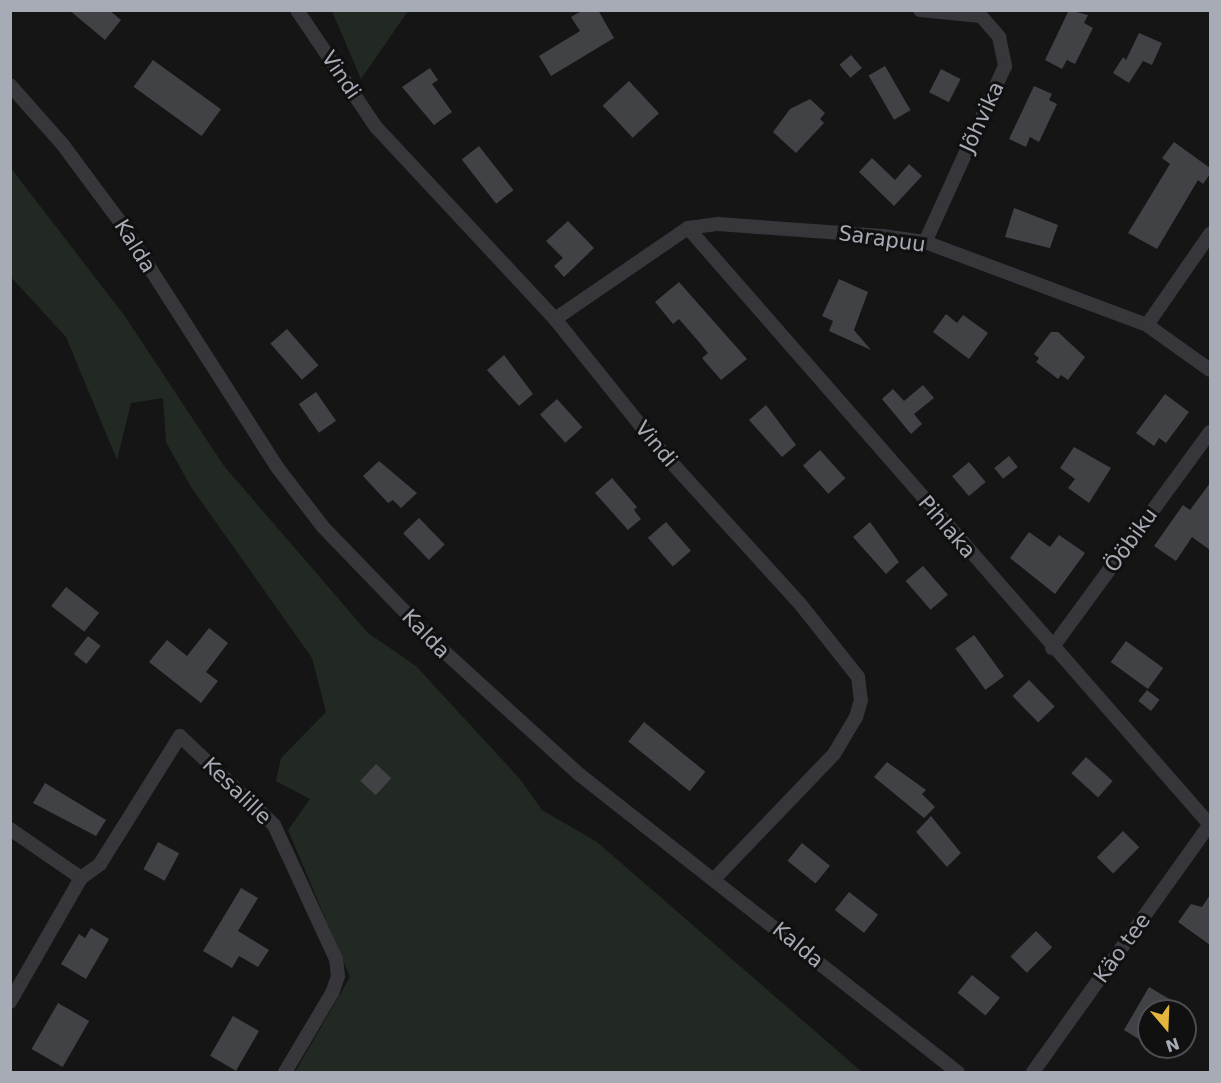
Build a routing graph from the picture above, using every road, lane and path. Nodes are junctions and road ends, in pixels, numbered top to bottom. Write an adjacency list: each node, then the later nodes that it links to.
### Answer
1 (297, 10): 7 (street, Vindi)
2 (920, 10): 6 (street, Jõhvika)
3 (10, 85): 15 (street, Kalda)
4 (688, 228): 6 (street, Sarapuu); 7 (street, Sarapuu); 11 (street, Pihlaka)
5 (1210, 234): 8 (street)
6 (925, 242): 8 (street, Sarapuu)
7 (555, 319): 15 (street, Vindi)
8 (1147, 325): 9 (street, Sarapuu)
9 (1210, 370)
10 (1210, 432): 11 (street, Ööbiku)
11 (1052, 648): 12 (street, Pihlaka)
12 (1210, 824): 19 (street, Käo tee)
13 (10, 829): 14 (street)
14 (81, 878): 16 (street); 17 (street, Kesalille)
15 (715, 878): 18 (street, Kalda)
16 (10, 1002)
17 (285, 1072)
18 (958, 1072)
19 (1033, 1072)

